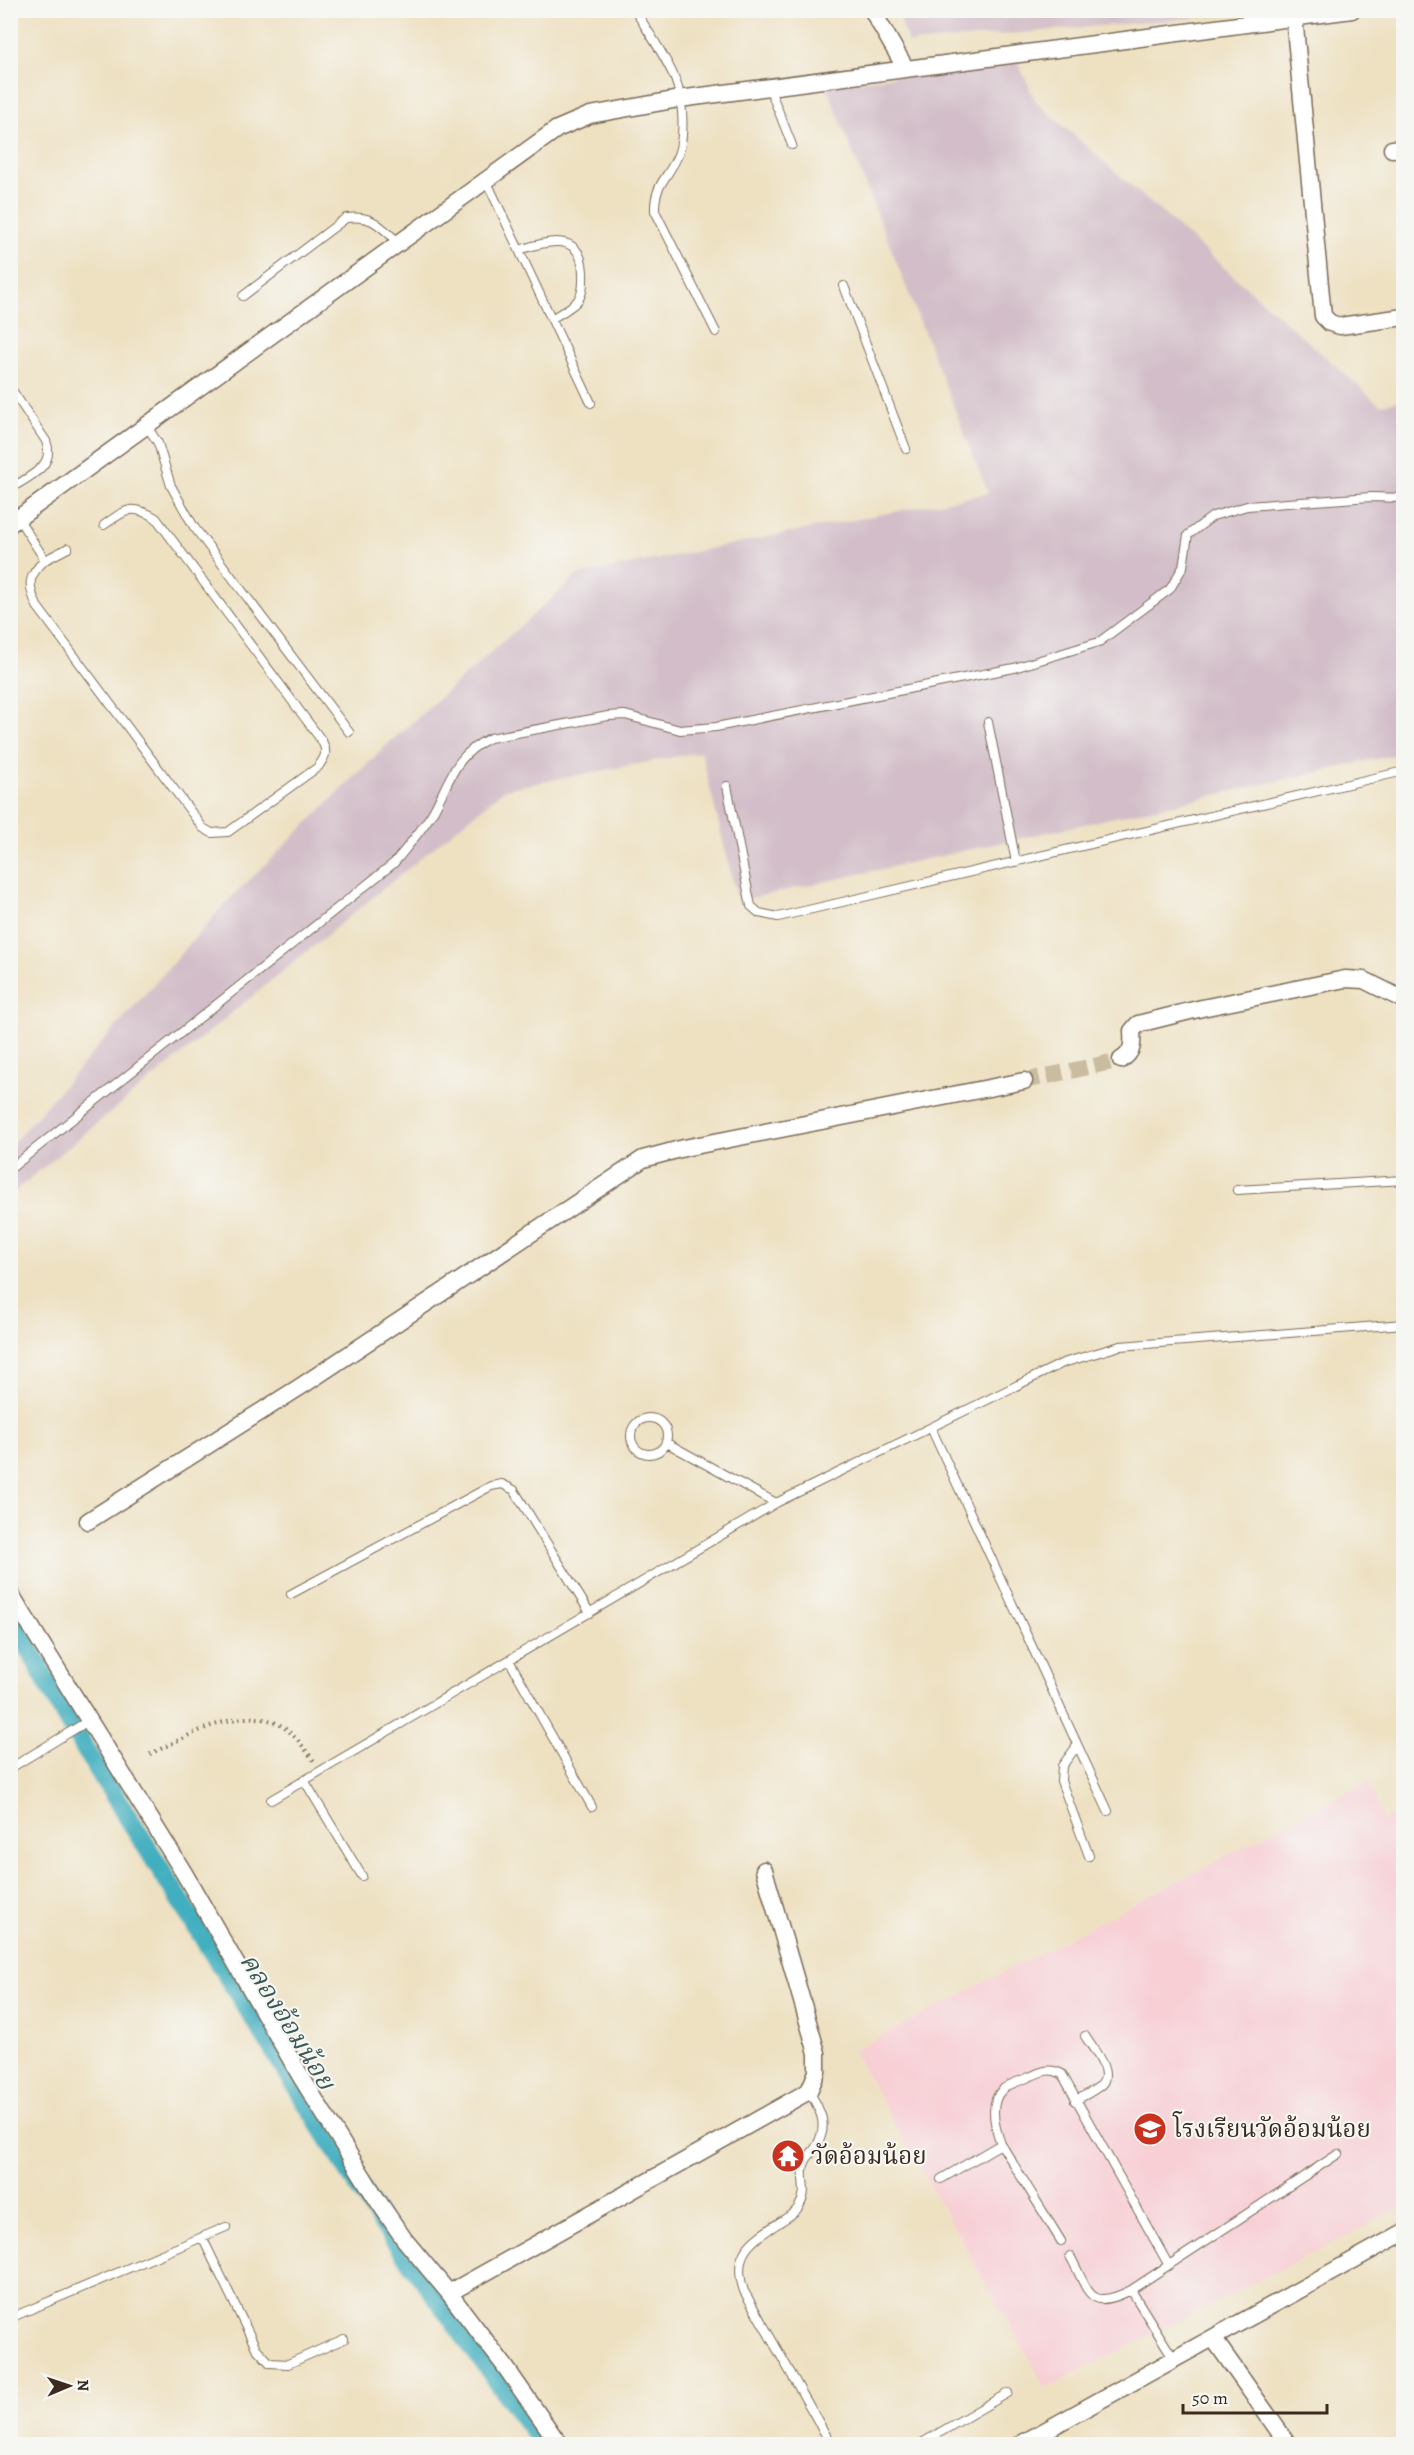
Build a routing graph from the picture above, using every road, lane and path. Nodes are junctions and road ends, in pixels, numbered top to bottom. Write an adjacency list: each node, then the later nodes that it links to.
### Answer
1 (634, 10): 7 (lane)
2 (1352, 10): 4 (street)
3 (876, 15): 5 (street)
4 (1294, 17): 5 (street); 14 (street)
5 (906, 69): 6 (street)
6 (769, 87): 7 (street); 8 (lane)
7 (680, 99): 9 (street); 16 (lane)
8 (792, 146)
9 (486, 180): 10 (street); 11 (lane)
10 (399, 243): 13 (lane); 19 (street)
11 (519, 250): 15 (lane); 15 (lane)
12 (844, 286): 20 (lane)
13 (243, 296)
14 (1404, 317)
15 (551, 319): 18 (lane)
16 (716, 332)
17 (10, 387): 21 (lane)
18 (591, 403)
19 (146, 425): 23 (street); 28 (lane)
20 (906, 449)
21 (10, 489)
22 (1404, 498): 35 (lane)
23 (14, 521): 26 (lane)
24 (104, 525): 26 (lane)
25 (68, 548): 26 (lane)
26 (45, 560)
27 (988, 722): 31 (lane)
28 (349, 732)
29 (1404, 771): 31 (lane)
30 (728, 786): 31 (lane)
31 (1016, 862)
32 (1404, 1000): 33 (street)
33 (1121, 1060)
34 (1024, 1081): 42 (street)
35 (10, 1169)
36 (1404, 1180): 37 (lane)
37 (1237, 1190)
38 (1404, 1324): 39 (lane)
39 (931, 1428): 41 (lane); 48 (lane)
40 (667, 1443): 40 (lane); 41 (lane)
41 (776, 1503): 45 (lane)
42 (88, 1521)
43 (10, 1593): 47 (street)
44 (291, 1594): 45 (lane)
45 (590, 1614): 46 (lane)
46 (509, 1660): 51 (lane); 54 (lane)
47 (84, 1724): 50 (lane); 72 (street)
48 (1077, 1746): 55 (lane); 56 (lane)
49 (150, 1754): 51 (path)
50 (14, 1766)
51 (321, 1770): 52 (lane)
52 (304, 1780): 53 (lane); 58 (lane)
53 (271, 1800)
54 (592, 1807)
55 (1108, 1811)
56 (1089, 1856)
57 (764, 1870): 60 (street)
58 (362, 1876)
59 (1085, 2036): 61 (lane)
60 (809, 2091): 72 (street); 80 (lane)
61 (1076, 2101): 62 (lane); 70 (lane)
62 (1001, 2144): 64 (lane); 68 (lane)
63 (1338, 2154): 70 (lane)
64 (941, 2179)
65 (226, 2227): 67 (lane)
66 (1404, 2232): 74 (street)
67 (202, 2236): 73 (lane); 75 (lane)
68 (1060, 2241)
69 (1070, 2256): 71 (lane)
70 (1168, 2264): 71 (lane)
71 (1131, 2290): 76 (lane)
72 (449, 2293): 79 (street)
73 (10, 2318)
74 (1213, 2338): 76 (street); 82 (street)
75 (344, 2339)
76 (1174, 2359): 78 (street)
77 (1008, 2393): 81 (lane)
78 (1025, 2443)
79 (559, 2445)
80 (831, 2445)
81 (920, 2445)
82 (1288, 2445)

